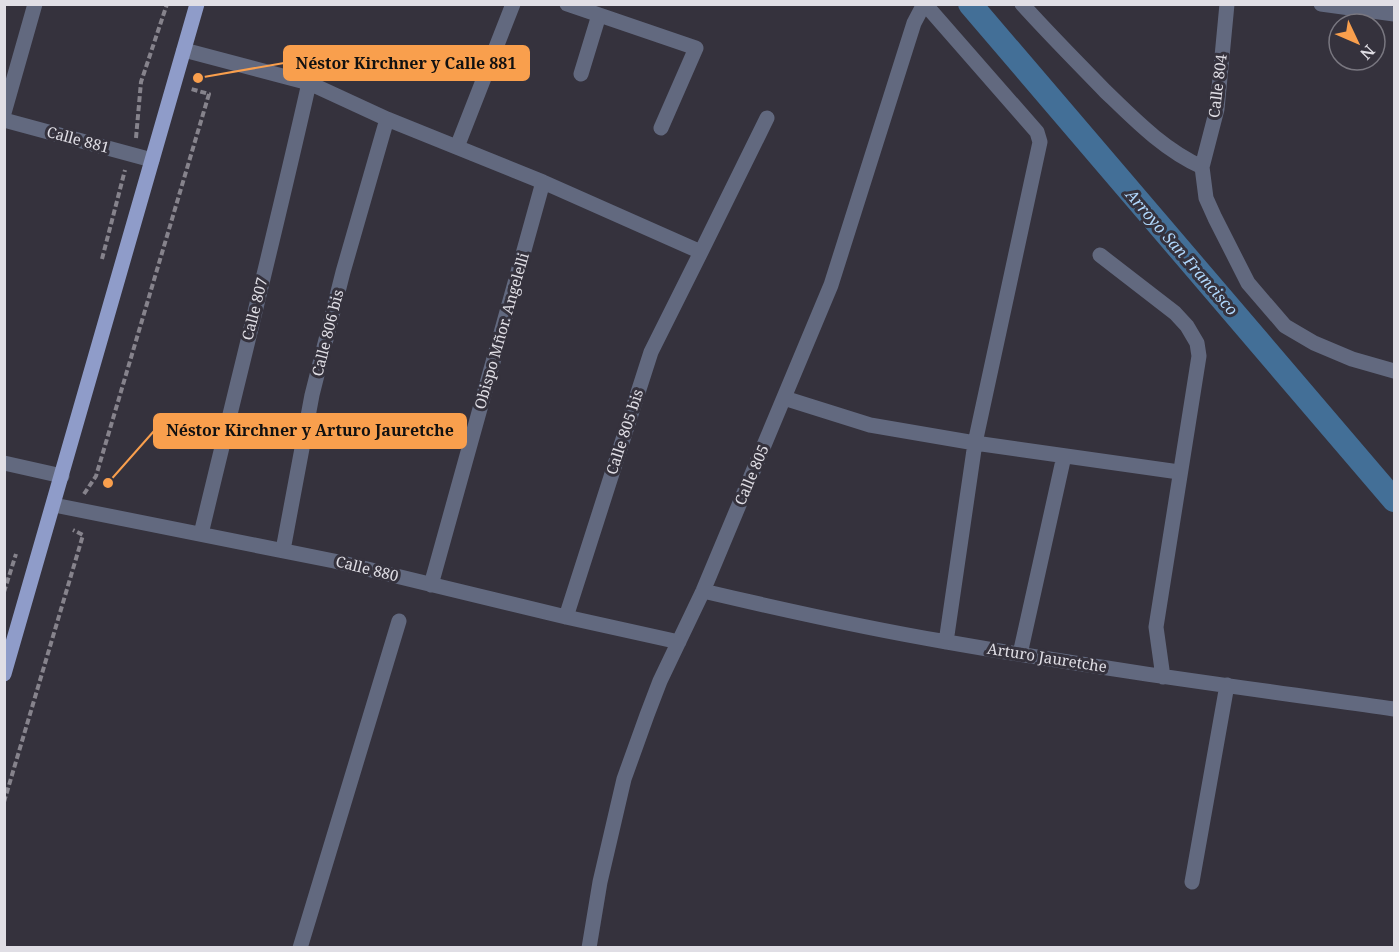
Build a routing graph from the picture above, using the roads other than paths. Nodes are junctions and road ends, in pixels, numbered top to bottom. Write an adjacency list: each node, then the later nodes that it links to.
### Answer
1 (35, 4): 14 (street)
2 (197, 4): 11 (main road)
3 (513, 4): 19 (street)
4 (567, 4): 10 (street)
5 (925, 4): 26 (street, Calle 805); 27 (street)
6 (1022, 4): 21 (street)
7 (1227, 4): 21 (street, Calle 804)
8 (1321, 4): 9 (street)
9 (1395, 14)
10 (599, 15): 12 (street); 18 (street)
11 (184, 50): 13 (street); 20 (main road)
12 (581, 74)
13 (309, 84): 16 (street); 33 (street, Calle 807)
14 (4, 113)
15 (767, 118): 23 (street, Calle 805 bis)
16 (387, 119): 19 (street); 34 (street, Calle 806 bis)
17 (4, 120): 20 (street, Calle 881)
18 (661, 128)
19 (456, 147): 22 (street)
20 (152, 160): 31 (main road)
21 (1203, 167): 25 (street, Calle 804)
22 (543, 182): 23 (street); 35 (street, Obispo Mñor. Angelelli)
23 (701, 252): 37 (street, Calle 805 bis)
24 (1100, 255): 30 (street)
25 (1395, 371)
26 (784, 398): 27 (street); 36 (street, Calle 805)
27 (975, 444): 28 (street); 40 (street)
28 (1064, 456): 30 (street); 41 (street)
29 (4, 463): 31 (street)
30 (1179, 472): 43 (street)
31 (62, 476): 32 (main road)
32 (54, 505): 33 (street, Calle 880); 42 (main road)
33 (201, 534): 34 (street, Calle 880)
34 (283, 550): 35 (street, Calle 880)
35 (431, 585): 37 (street, Calle 880)
36 (703, 591): 39 (street, Calle 805); 40 (street, Arturo Jauretche)
37 (567, 617): 39 (street, Calle 880)
38 (399, 621): 47 (street)
39 (679, 642): 48 (street, Calle 805)
40 (945, 642): 41 (street, Arturo Jauretche)
41 (1020, 654): 43 (street, Arturo Jauretche)
42 (4, 674)
43 (1163, 677): 44 (street, Arturo Jauretche)
44 (1227, 685): 45 (street, Arturo Jauretche); 46 (street)
45 (1395, 709)
46 (1192, 882)
47 (300, 948)
48 (588, 948)

